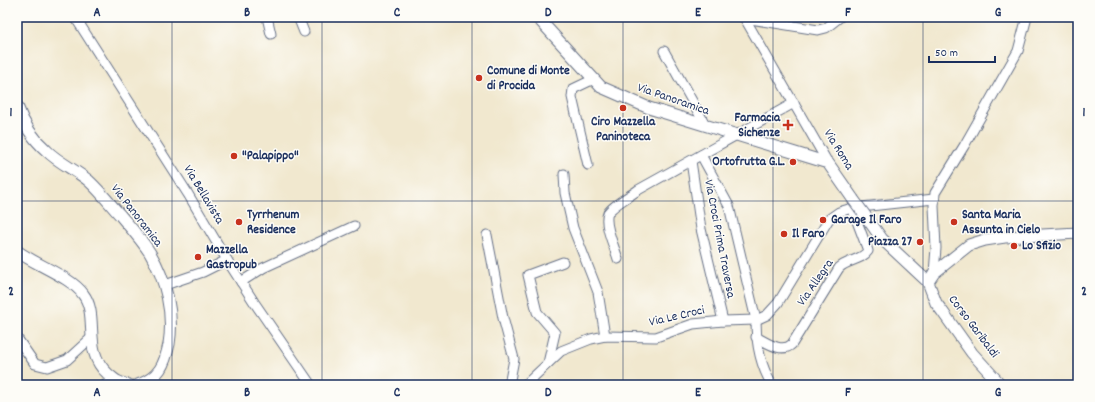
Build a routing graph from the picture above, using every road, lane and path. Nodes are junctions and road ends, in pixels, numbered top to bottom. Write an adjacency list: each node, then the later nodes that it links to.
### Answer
1 (75, 17): 29 (street, Via Bellavista)
2 (267, 17): 10 (street)
3 (298, 17): 9 (street)
4 (537, 17): 12 (street, Via Panoramica)
5 (840, 17): 8 (street)
6 (1027, 17): 22 (street)
7 (747, 18): 8 (street); 13 (street, Via Roma)
8 (785, 21)
9 (304, 32)
10 (272, 34)
11 (664, 51): 15 (street)
12 (594, 80): 15 (street, Via Panoramica); 20 (street)
13 (794, 103): 16 (street); 19 (street, Via Roma)
14 (17, 106): 33 (street, Via Panoramica)
15 (706, 126): 16 (street, Via Panoramica)
16 (736, 135): 17 (street); 19 (street, Via Panoramica)
17 (701, 155): 18 (street); 34 (street)
18 (690, 161): 28 (street); 35 (street, Via Croci Prima Traversa)
19 (828, 163): 23 (street, Via Roma)
20 (588, 165)
21 (564, 174): 36 (street)
22 (934, 199): 23 (street); 31 (street)
23 (852, 204): 31 (street, Via Roma, bridge); 34 (street); 37 (street, Via Allegra)
24 (354, 226): 32 (street)
25 (1078, 234): 31 (street)
26 (487, 235): 46 (street)
27 (17, 251): 39 (street)
28 (618, 259)
29 (227, 260): 32 (street, Via Bellavista); 33 (street)
30 (563, 262): 40 (street)
31 (931, 277): 49 (street, Corso Garibaldi)
32 (241, 282): 45 (street, Via Bellavista)
33 (165, 285): 44 (street, Via Panoramica)
34 (756, 320): 35 (street, Via Le Croci); 37 (street)
35 (723, 321): 36 (street, Via Le Croci)
36 (604, 336): 40 (street, Via Le Croci)
37 (756, 337): 48 (street)
38 (17, 338): 39 (street)
39 (91, 338): 41 (street)
40 (548, 363): 47 (street, Via Le Croci)
41 (115, 380): 42 (street); 43 (street)
42 (105, 385)
43 (129, 385)
44 (138, 385)
45 (311, 385)
46 (508, 385)
47 (525, 385)
48 (772, 385)
49 (1001, 385)

